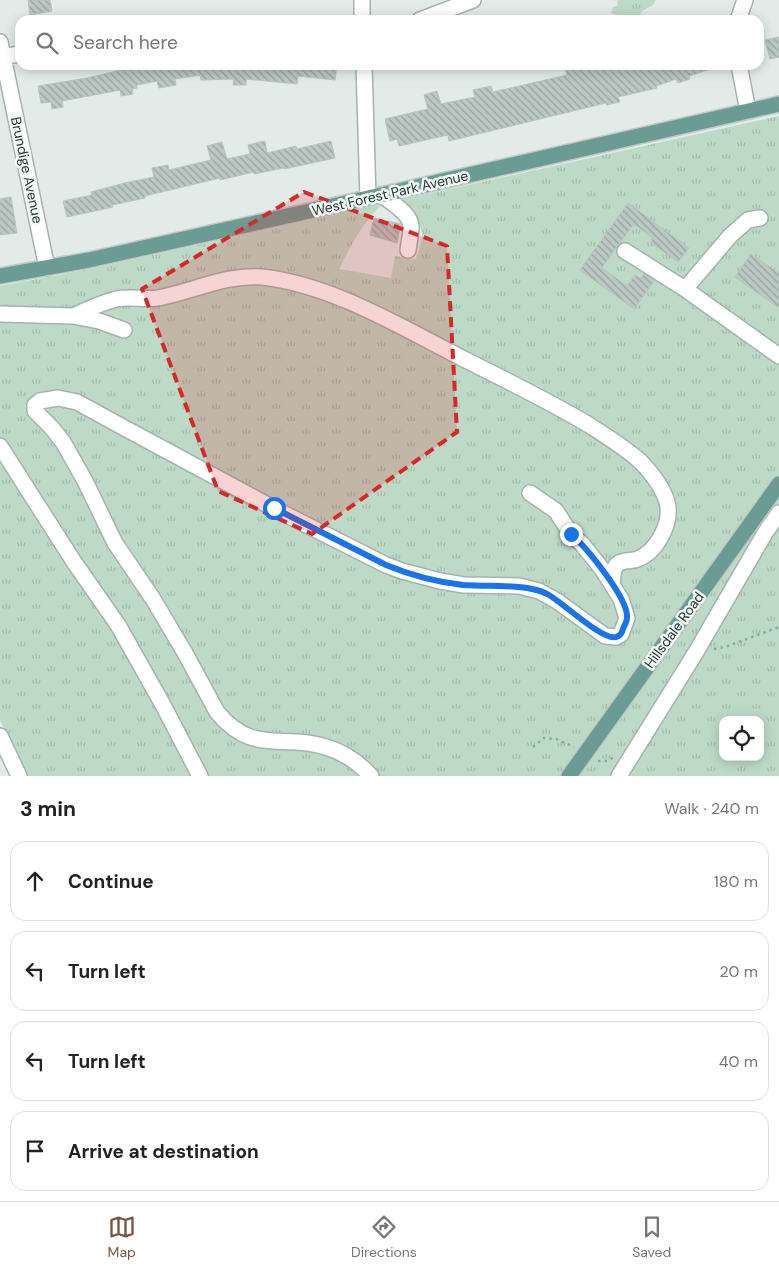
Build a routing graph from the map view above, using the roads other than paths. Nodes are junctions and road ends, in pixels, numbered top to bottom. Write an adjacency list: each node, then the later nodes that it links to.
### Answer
1 (362, 0): 4 (street)
2 (473, 0): 5 (street)
3 (745, 0): 6 (street)
4 (362, 15)
5 (433, 15)
6 (740, 15)
7 (1, 52): 8 (street); 17 (street, Brundige Avenue)
8 (15, 53)
9 (364, 70): 13 (street)
10 (740, 70): 12 (street)
11 (779, 104): 12 (main road, West Forest Park Avenue)
12 (748, 111): 13 (main road, West Forest Park Avenue)
13 (375, 197): 15 (street); 17 (main road, West Forest Park Avenue)
14 (760, 218): 19 (street)
15 (408, 250)
16 (625, 251): 19 (street)
17 (48, 268): 18 (main road, West Forest Park Avenue)
18 (0, 276)
19 (685, 289): 23 (street)
20 (0, 314): 21 (street)
21 (72, 316): 22 (street); 28 (street)
22 (124, 330)
23 (779, 356)
24 (0, 446): 31 (street)
25 (779, 484): 33 (main road, Hillsdale Road)
26 (530, 493): 28 (street)
27 (779, 513): 34 (street)
28 (612, 585): 32 (street)
29 (0, 736): 30 (street)
30 (19, 776)
31 (200, 776)
32 (371, 776)
33 (569, 776)
34 (618, 776)

